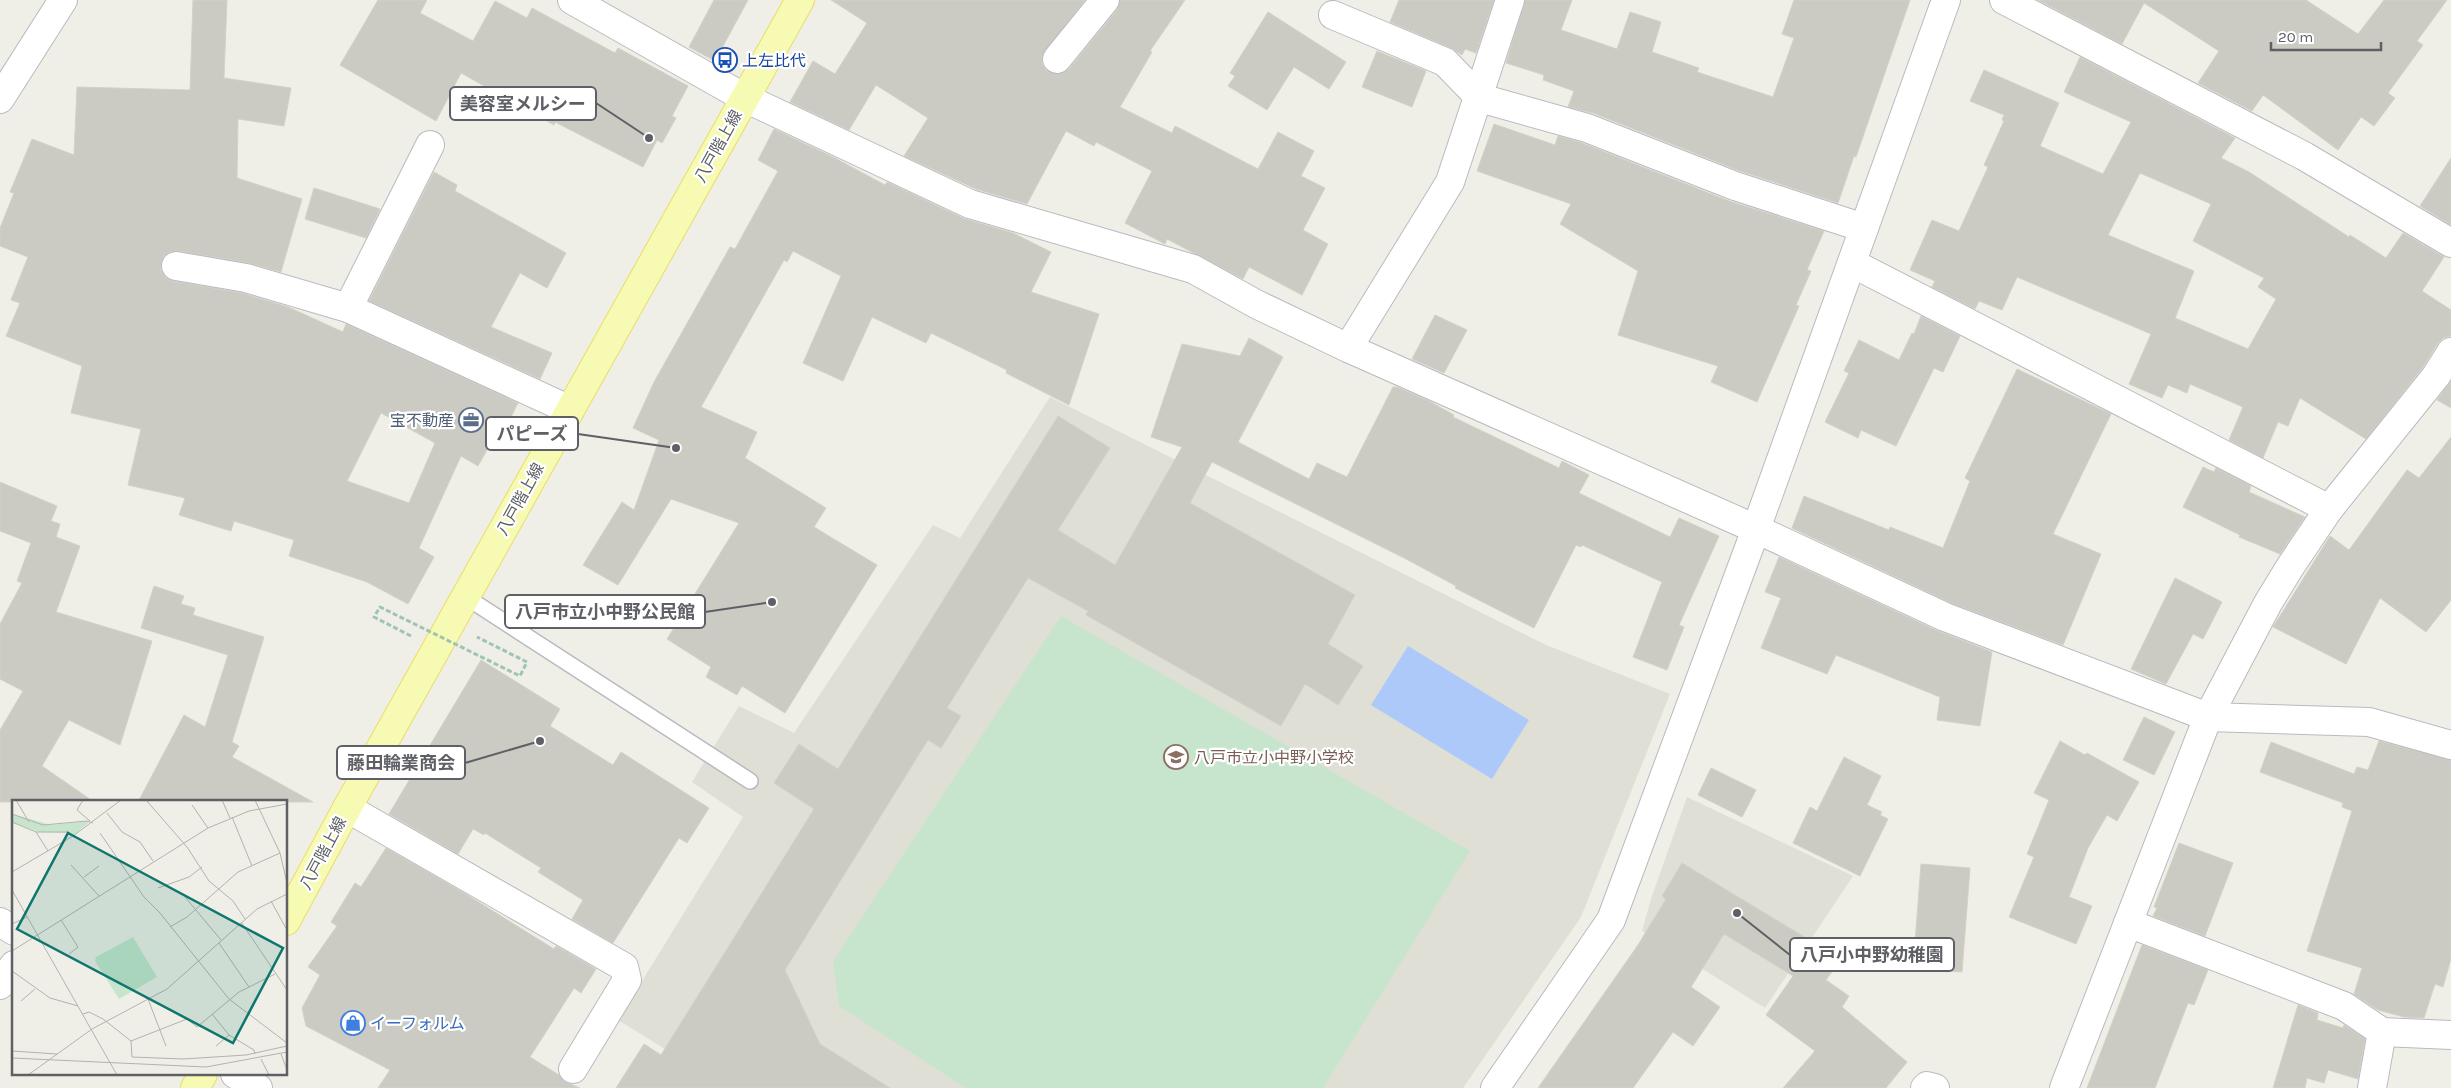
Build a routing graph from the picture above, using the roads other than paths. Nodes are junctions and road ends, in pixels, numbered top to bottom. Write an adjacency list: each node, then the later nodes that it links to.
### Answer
1 (572, 0): 10 (street)
2 (800, 0): 10 (main road, 八戸階上線)
3 (1105, 0): 9 (street)
4 (1510, 0): 11 (street)
5 (1946, 0): 14 (street)
6 (2004, 0): 15 (street)
7 (59, 1): 12 (street)
8 (1333, 15): 11 (street)
9 (1057, 59)
10 (745, 98): 19 (street); 21 (main road, 八戸階上線)
11 (1480, 98): 14 (street); 19 (street)
12 (0, 99)
13 (430, 145): 18 (street)
14 (1864, 228): 16 (street)
15 (2451, 242)
16 (1852, 263): 22 (street); 23 (street)
17 (176, 266): 18 (street)
18 (348, 308): 21 (street)
19 (1348, 348): 23 (street)
20 (2451, 352): 22 (street)
21 (570, 410): 24 (main road, 八戸階上線)
22 (2329, 509): 25 (street)
23 (1756, 530): 25 (street); 42 (street)
24 (466, 597): 27 (lane); 28 (main road, 八戸階上線)
25 (2208, 717): 26 (street); 31 (street)
26 (2451, 745)
27 (750, 781)
28 (348, 808): 29 (main road, 八戸階上線); 37 (street)
29 (288, 917)
30 (0, 922): 32 (street)
31 (2128, 923): 35 (street); 45 (street)
32 (12, 930)
33 (12, 968): 34 (street)
34 (0, 985)
35 (2382, 1032): 36 (street); 46 (street)
36 (2451, 1035)
37 (573, 1068)
38 (202, 1076): 40 (main road)
39 (238, 1076): 41 (street)
40 (195, 1088)
41 (258, 1088)
42 (1495, 1088)
43 (1926, 1088): 44 (street)
44 (1935, 1088)
45 (2064, 1088)
46 (2372, 1088)

